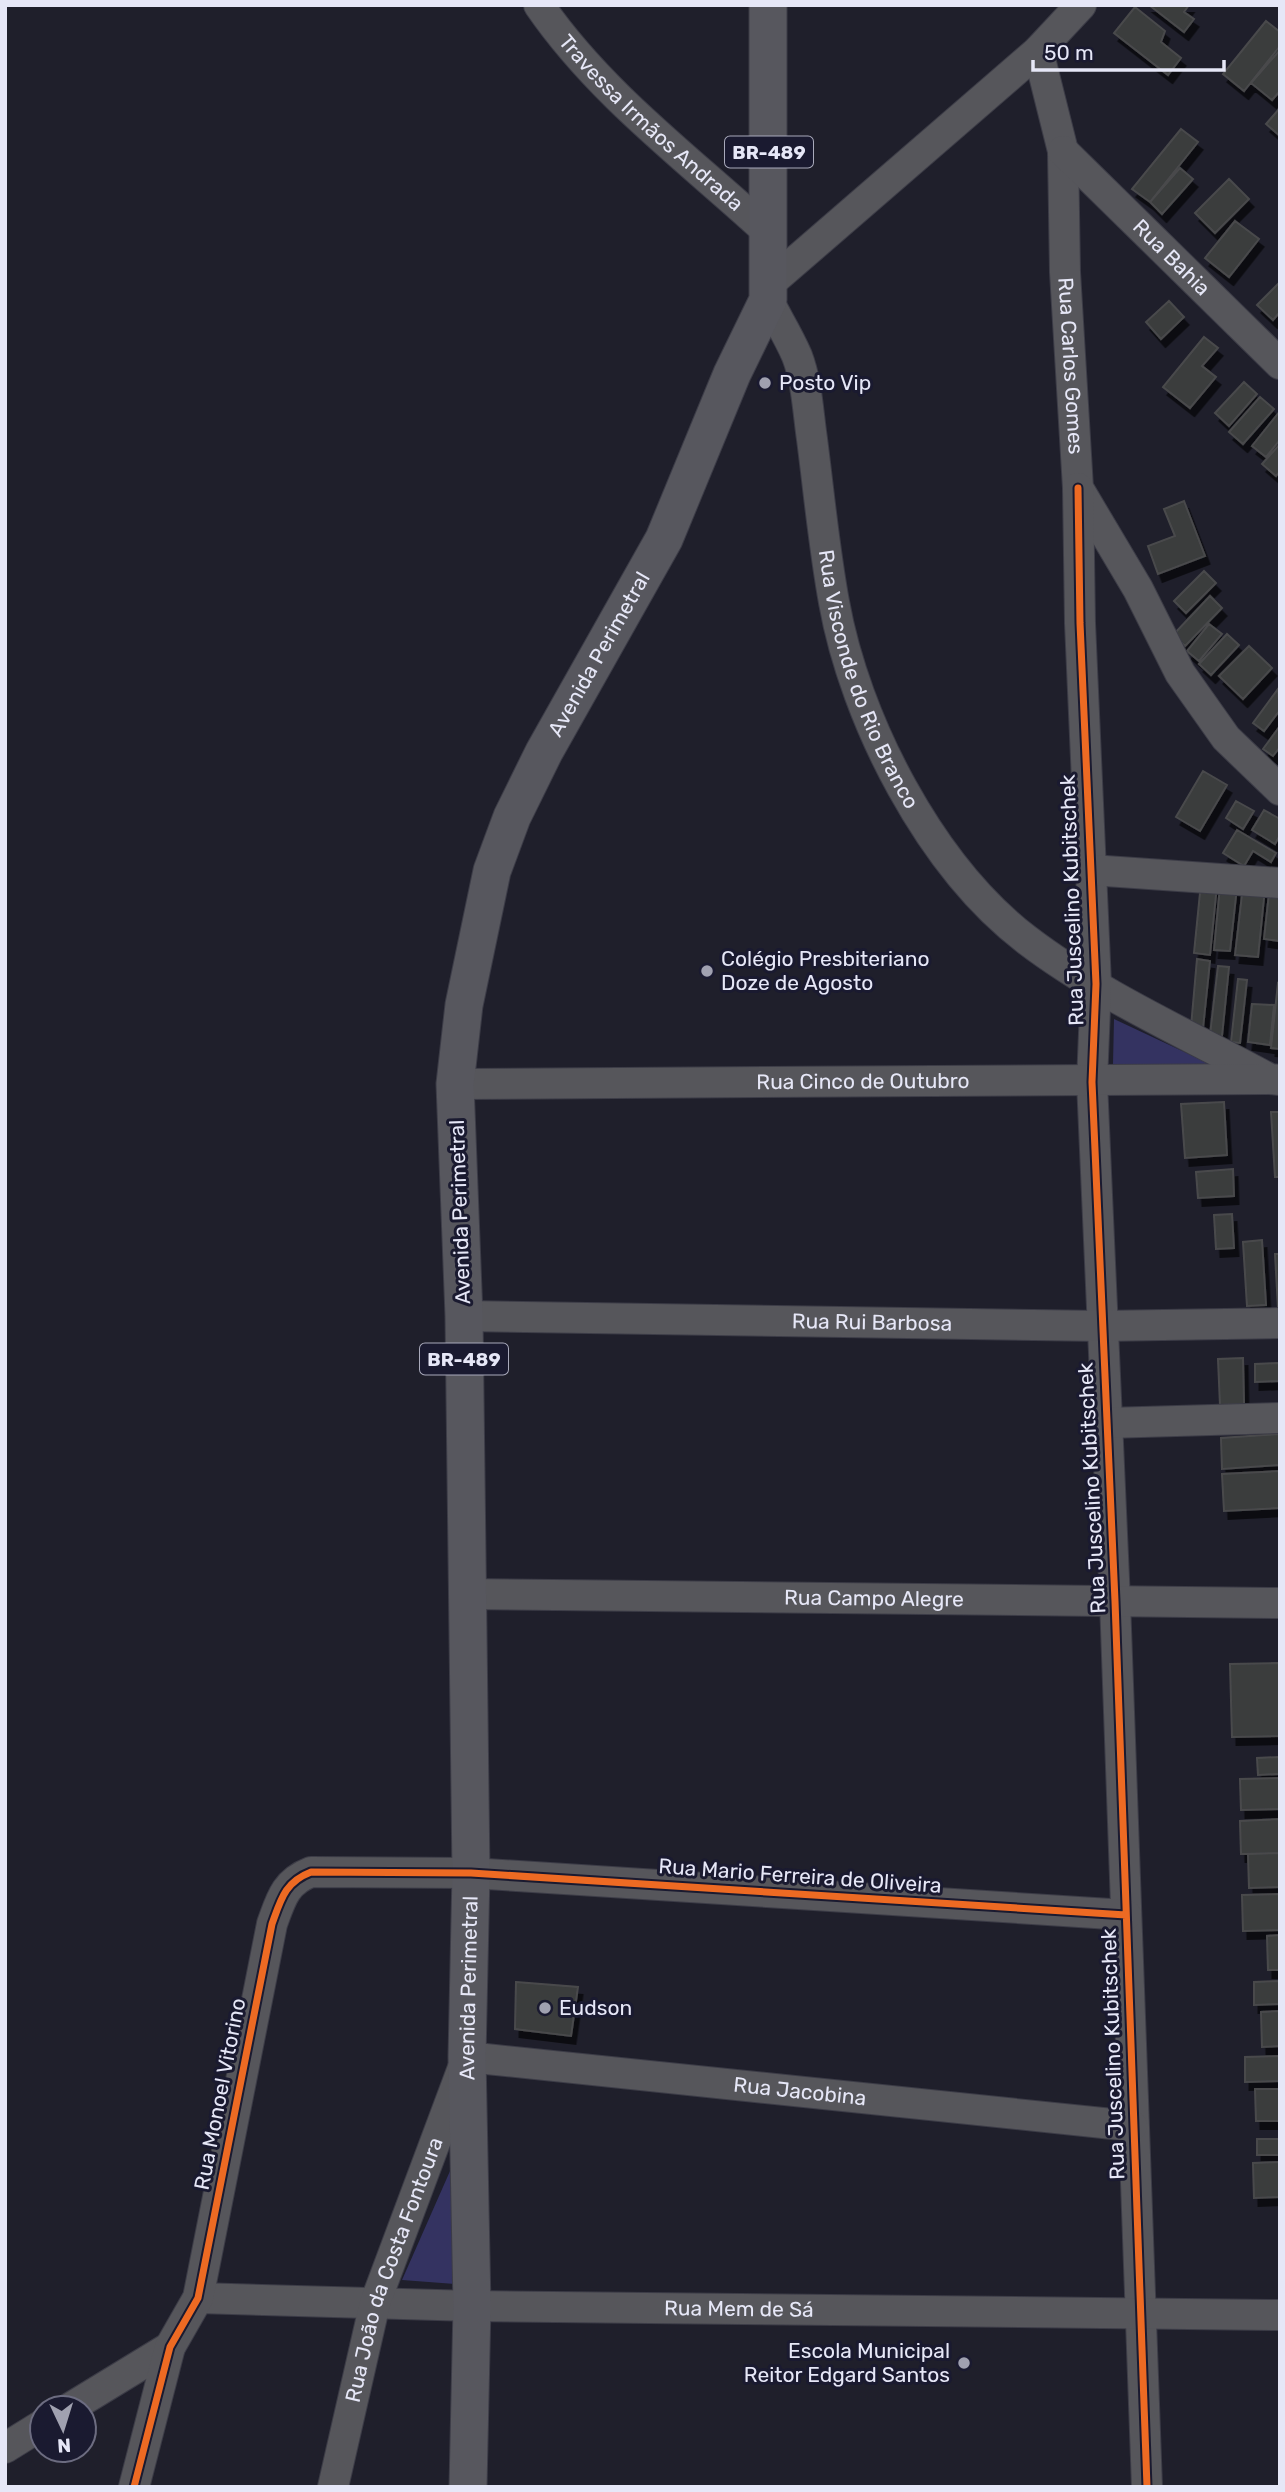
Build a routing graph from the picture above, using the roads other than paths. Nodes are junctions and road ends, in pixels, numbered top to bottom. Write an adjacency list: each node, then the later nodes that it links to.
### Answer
1 (539, 5): 6 (street, Travessa Irmãos Andrada)
2 (768, 5): 6 (main road, Avenida Perimetral / BR-489)
3 (1072, 10): 4 (street)
4 (1038, 51): 5 (street, Rua Carlos Gomes); 7 (street)
5 (1062, 150): 8 (street, Rua Bahia); 9 (street, Rua Carlos Gomes)
6 (769, 233): 7 (main road, Avenida Perimetral / BR-489)
7 (768, 292): 13 (street, Rua Visconde do Rio Branco); 16 (main road, Avenida Perimetral / BR-489)
8 (1280, 364)
9 (1078, 488): 10 (street, Rua Carlos Gomes); 11 (street, Rua Juscelino Kubitschek)
10 (1280, 790)
11 (1091, 870): 12 (street); 13 (street, Rua Juscelino Kubitschek)
12 (1280, 883)
13 (1096, 984): 14 (street, Rua Cinco de Outubro); 15 (street, Rua Juscelino Kubitschek)
14 (1275, 1080): 15 (street, Rua Cinco de Outubro)
15 (1092, 1082): 16 (street, Rua Cinco de Outubro); 19 (street, Rua Juscelino Kubitschek)
16 (455, 1084): 17 (main road, Avenida Perimetral / BR-489)
17 (464, 1316): 19 (street, Rua Rui Barbosa); 22 (main road, Avenida Perimetral / BR-489)
18 (1280, 1323): 19 (street, Rua Rui Barbosa)
19 (1101, 1326): 21 (street, Rua Juscelino Kubitschek)
20 (1280, 1418): 21 (street)
21 (1107, 1423): 23 (street, Rua Juscelino Kubitschek)
22 (466, 1594): 23 (street, Rua Campo Alegre); 25 (main road, Avenida Perimetral / BR-489)
23 (1115, 1601): 24 (street, Rua Campo Alegre); 26 (street, Rua Juscelino Kubitschek)
24 (1280, 1603)
25 (471, 1873): 26 (street, Rua Mario Ferreira de Oliveira); 27 (main road, Avenida Perimetral / BR-489); 29 (street, Rua Monoel Vitorino)
26 (1126, 1916): 28 (street, Rua Juscelino Kubitschek)
27 (467, 2057): 28 (street, Rua Jacobina); 30 (street, Rua João da Costa Fontoura); 31 (main road, Avenida Perimetral / BR-489)
28 (1132, 2126): 32 (street, Rua Juscelino Kubitschek)
29 (198, 2298): 30 (street, Rua Mem de Sá); 34 (street, Rua Monoel Vitorino)
30 (375, 2303): 31 (street, Rua Mem de Sá); 39 (street, Rua João da Costa Fontoura)
31 (472, 2306): 32 (street, Rua Mem de Sá); 40 (main road, Avenida Perimetral / BR-489)
32 (1142, 2313): 33 (street, Rua Mem de Sá); 41 (street, Rua Juscelino Kubitschek)
33 (1280, 2315)
34 (170, 2347): 35 (street); 38 (street, Rua Monoel Vitorino)
35 (93, 2394)
36 (28, 2434): 37 (street)
37 (5, 2448)
38 (134, 2487)
39 (334, 2487)
40 (468, 2487)
41 (1147, 2487)

